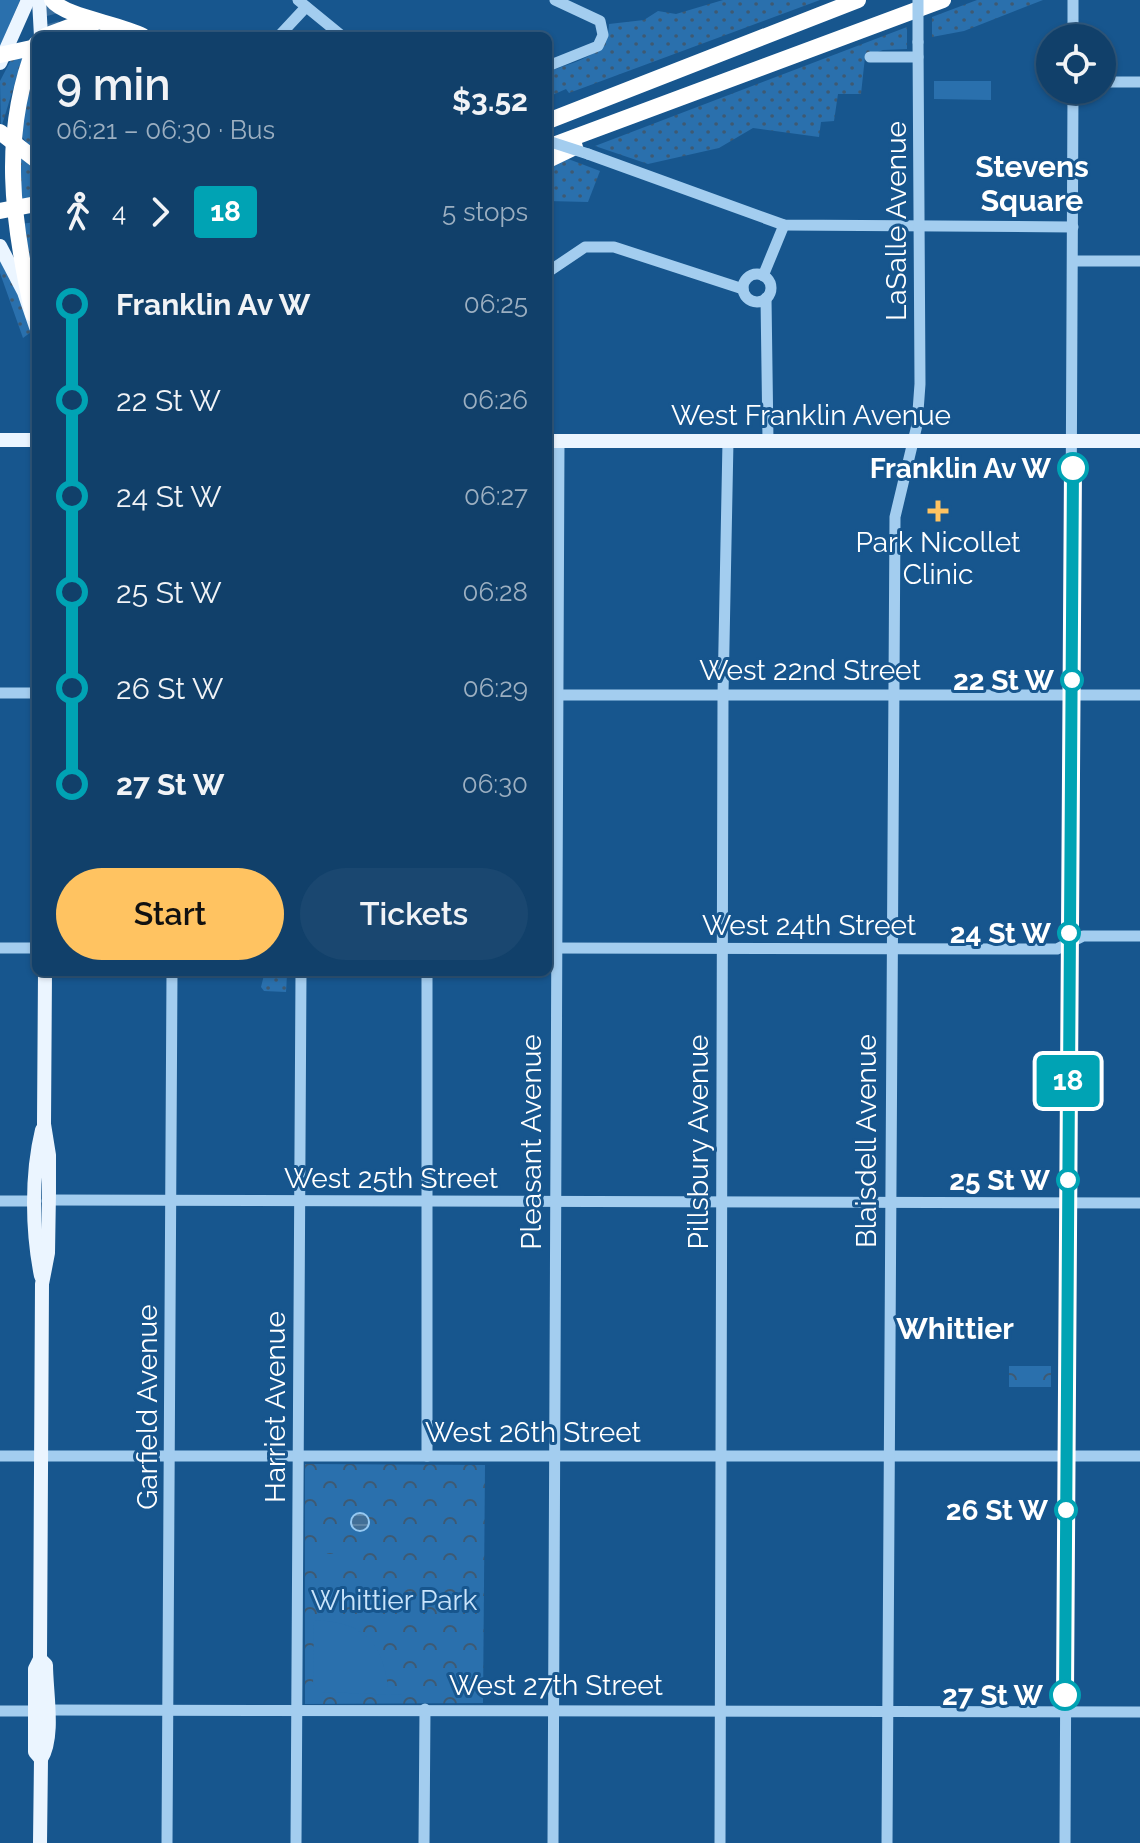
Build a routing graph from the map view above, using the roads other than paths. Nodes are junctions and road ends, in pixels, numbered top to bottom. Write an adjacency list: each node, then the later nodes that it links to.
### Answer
1 (28, 0): 22 (main road)
2 (39, 0): 12 (main road)
3 (52, 0): 11 (highway)
4 (555, 0): 23 (street)
5 (858, 0): 24 (highway)
6 (918, 0): 21 (street, LaSalle Avenue, bridge)
7 (943, 0): 27 (highway)
8 (1073, 0): 10 (street)
9 (302, 4): 15 (street); 16 (street)
10 (1073, 24)
11 (119, 25): 13 (highway); 14 (highway)
12 (43, 32)
13 (55, 32)
14 (134, 32)
15 (282, 32)
16 (337, 32)
17 (32, 46): 18 (highway, bridge)
18 (0, 55)
19 (32, 55): 48 (highway)
20 (870, 57): 21 (street)
21 (918, 57): 39 (street, LaSalle Avenue)
22 (0, 63)
23 (552, 64)
24 (684, 68): 29 (highway); 30 (highway)
25 (1116, 82): 26 (street)
26 (1140, 82)
27 (701, 92): 32 (highway); 35 (highway)
28 (1073, 104): 40 (street)
29 (552, 111)
30 (552, 119)
31 (0, 132): 34 (highway, bridge)
32 (552, 143)
33 (552, 145): 38 (street, bridge)
34 (32, 157)
35 (552, 158)
36 (32, 205): 37 (highway, bridge)
37 (0, 211)
38 (784, 225): 39 (street); 45 (street)
39 (921, 227): 40 (street); 55 (street, LaSalle Avenue)
40 (1073, 227): 42 (street)
41 (0, 246): 49 (main road)
42 (1073, 261): 43 (street); 56 (street)
43 (1140, 261)
44 (552, 269): 46 (street)
45 (763, 276): 46 (street); 47 (street)
46 (743, 289): 47 (street)
47 (766, 298): 54 (street)
48 (32, 312)
49 (32, 316)
50 (0, 440): 51 (main road)
51 (32, 440)
52 (553, 441): 53 (main road, West Franklin Avenue); 61 (street, Pleasant Avenue)
53 (728, 441): 54 (main road, West Franklin Avenue); 62 (street, Pillsbury Avenue)
54 (768, 441): 55 (main road, West Franklin Avenue)
55 (912, 441): 56 (main road, West Franklin Avenue); 60 (street, Blaisdell Avenue)
56 (1073, 441): 57 (main road, West Franklin Avenue); 63 (street)
57 (1140, 441)
58 (0, 693): 59 (street)
59 (32, 693)
60 (894, 694): 62 (street, West 22nd Street); 63 (street, West 22nd Street); 71 (street, Blaisdell Avenue)
61 (553, 695): 62 (street, West 22nd Street); 69 (street, Pleasant Avenue)
62 (723, 695): 70 (street, Pillsbury Avenue)
63 (1072, 695): 64 (street, West 22nd Street); 66 (street)
64 (1140, 695)
65 (1140, 936): 66 (street, West 24th Street)
66 (1069, 943): 71 (street, West 24th Street); 84 (street)
67 (0, 948): 68 (street)
68 (32, 948)
69 (552, 948): 70 (street, West 24th Street); 83 (street, Pleasant Avenue)
70 (722, 949): 71 (street, West 24th Street); 80 (street, Pillsbury Avenue)
71 (891, 949): 81 (street, Blaisdell Avenue)
72 (45, 976): 76 (main road)
73 (172, 976): 82 (street, Garfield Avenue)
74 (301, 976): 79 (street, Harriet Avenue)
75 (427, 976): 78 (street)
76 (43, 1200): 77 (street, West 25th Street); 82 (street, West 25th Street); 88 (main road)
77 (0, 1201)
78 (428, 1201): 79 (street, West 25th Street); 83 (street, West 25th Street); 86 (street)
79 (299, 1202): 82 (street, West 25th Street); 90 (street, Harriet Avenue)
80 (721, 1202): 81 (street, West 25th Street); 83 (street, West 25th Street); 92 (street, Pillsbury Avenue)
81 (890, 1202): 84 (street, West 25th Street); 93 (street, Blaisdell Avenue)
82 (172, 1203): 89 (street, Garfield Avenue)
83 (555, 1203): 91 (street, Pleasant Avenue)
84 (1068, 1203): 85 (street, West 25th Street); 95 (street)
85 (1140, 1203)
86 (427, 1453): 90 (street, West 26th Street); 91 (street, West 26th Street)
87 (0, 1456): 88 (street, West 26th Street)
88 (42, 1456): 89 (street, West 26th Street); 101 (main road)
89 (171, 1456): 90 (street, West 26th Street); 96 (street, Garfield Avenue)
90 (299, 1456): 97 (street, Harriet Avenue)
91 (554, 1456): 92 (street, West 26th Street); 99 (street, Pleasant Avenue)
92 (720, 1456): 93 (street, West 26th Street); 100 (street, Pillsbury Avenue)
93 (889, 1456): 95 (street, West 26th Street); 102 (street, Blaisdell Avenue)
94 (1140, 1456): 95 (street, West 26th Street)
95 (1067, 1457): 104 (street)
96 (169, 1709): 97 (street, West 27th Street); 101 (street, West 27th Street); 107 (street, Garfield Avenue)
97 (297, 1709): 98 (street, West 27th Street); 108 (street, Harriet Avenue)
98 (425, 1709): 99 (street, West 27th Street); 109 (street)
99 (553, 1709): 100 (street, West 27th Street); 110 (street, Pleasant Avenue)
100 (720, 1709): 102 (street, West 27th Street); 111 (street, Pillsbury Avenue)
101 (41, 1710): 103 (street, West 27th Street); 106 (main road)
102 (888, 1710): 104 (street, West 27th Street); 112 (street, Blaisdell Avenue)
103 (0, 1711)
104 (1065, 1711): 105 (street, West 27th Street); 113 (street)
105 (1140, 1712)
106 (40, 1843)
107 (167, 1843)
108 (296, 1843)
109 (424, 1843)
110 (553, 1843)
111 (720, 1843)
112 (887, 1843)
113 (1065, 1843)

